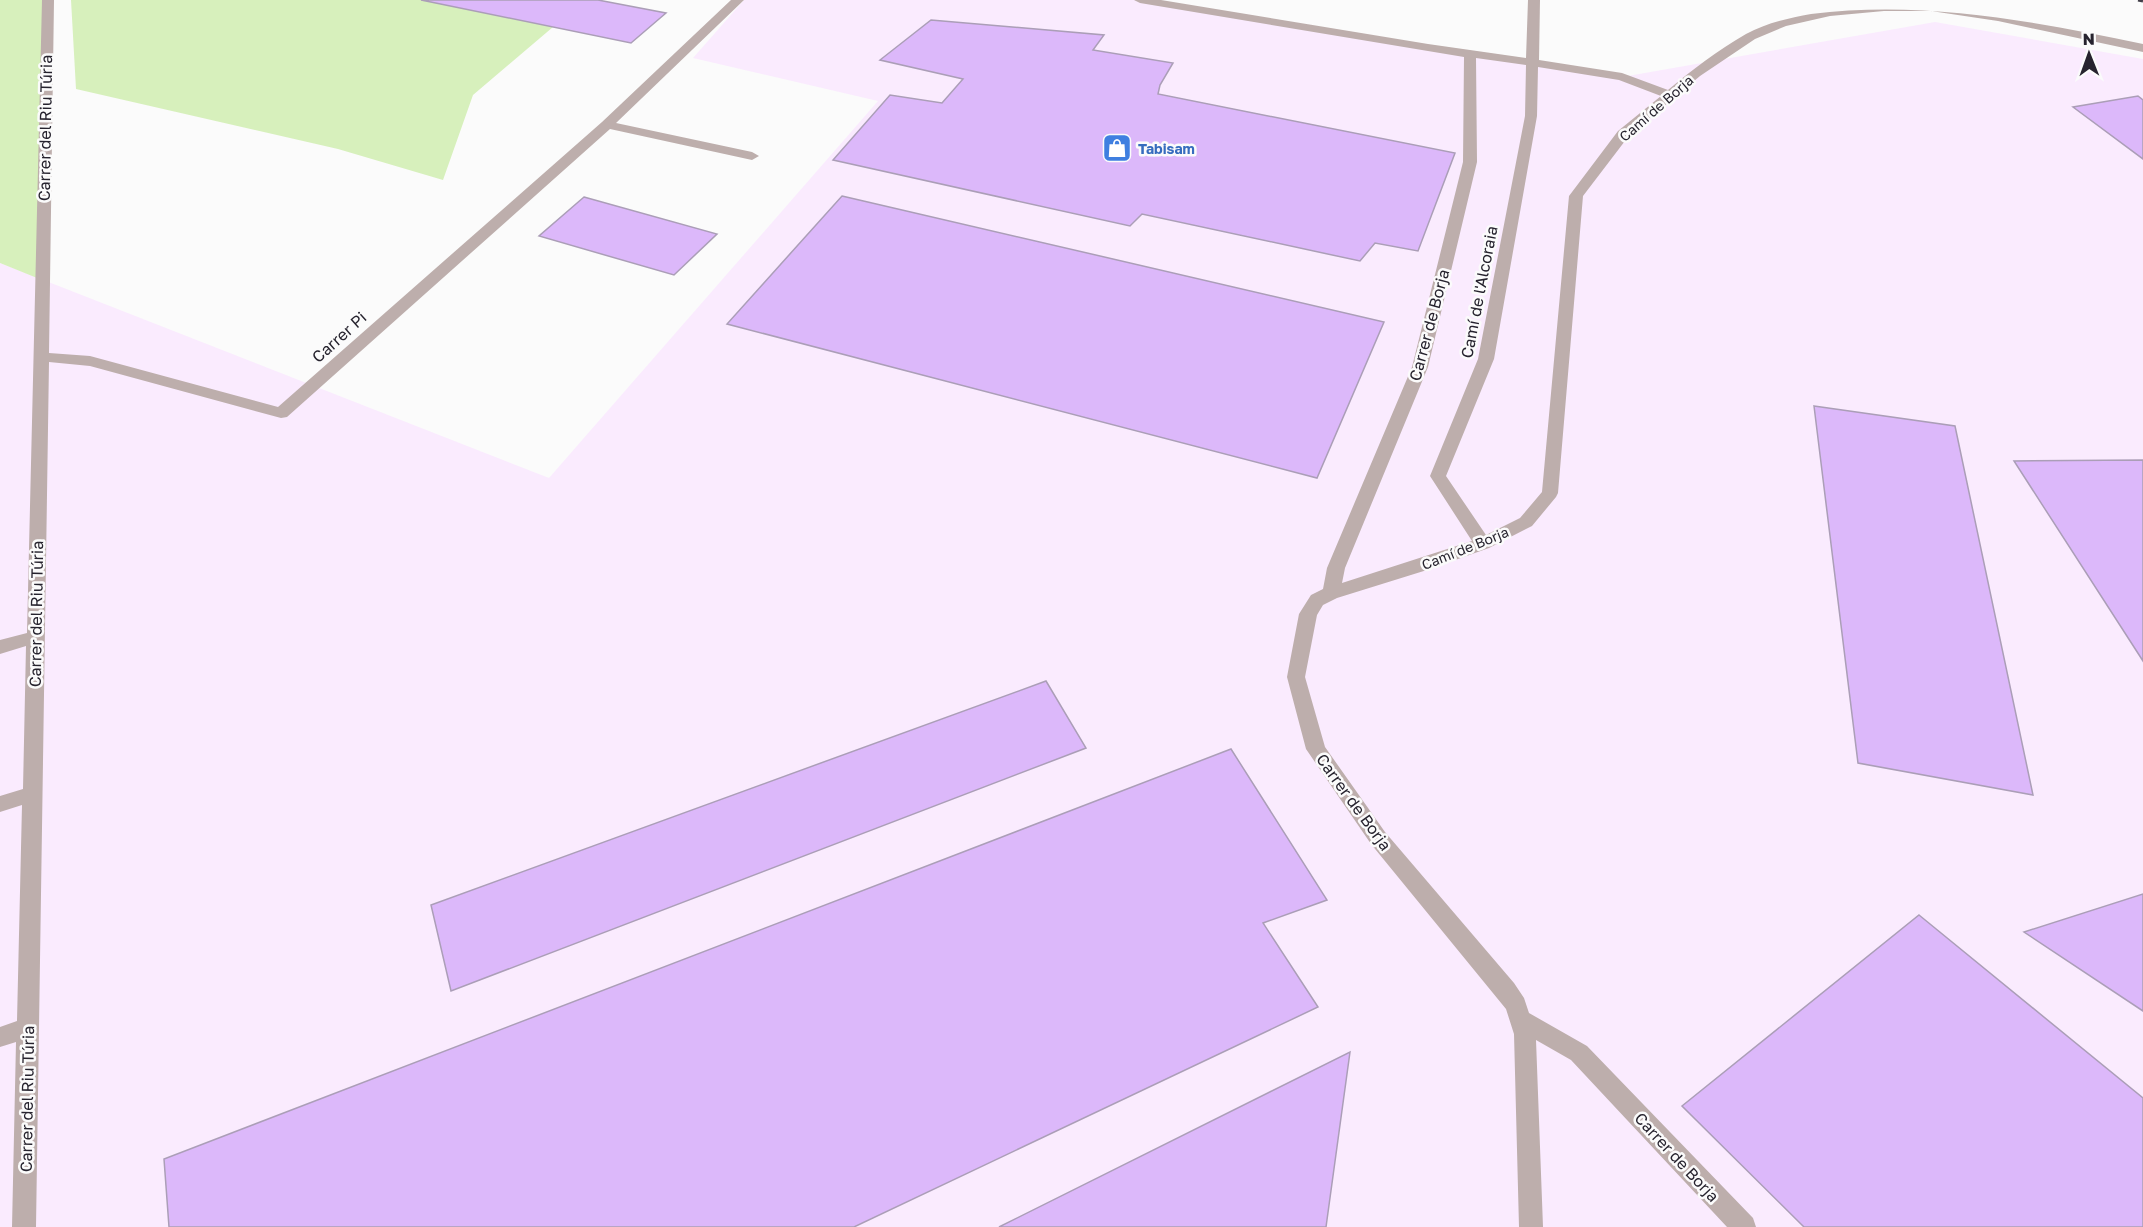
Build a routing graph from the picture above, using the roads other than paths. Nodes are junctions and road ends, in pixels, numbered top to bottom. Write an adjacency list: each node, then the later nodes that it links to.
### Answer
1 (48, 0): 10 (street, Carrer del Riu Túria)
2 (738, 0): 8 (street, Carrer Pi)
3 (1140, 0): 6 (street)
4 (1534, 0): 11 (street, Camí de l'Alcoraia)
5 (2143, 48): 7 (street, Camí de Borja)
6 (1470, 54): 7 (street); 12 (street, Carrer de Borja)
7 (1668, 94): 11 (street, Camí de Borja)
8 (607, 125): 9 (street); 10 (street, Carrer Pi)
9 (752, 156)
10 (41, 357): 13 (street, Carrer del Riu Túria)
11 (1483, 544): 12 (street, Camí de Borja)
12 (1331, 593): 17 (street, Carrer de Borja)
13 (35, 637): 14 (street); 15 (street, Carrer del Riu Túria)
14 (0, 647)
15 (32, 794): 16 (street); 18 (street, Carrer del Riu Túria)
16 (0, 804)
17 (1520, 1019): 21 (street); 22 (street, Carrer de Borja)
18 (28, 1027): 19 (street); 20 (street, Carrer del Riu Túria)
19 (0, 1037)
20 (24, 1227)
21 (1531, 1227)
22 (1743, 1227)

